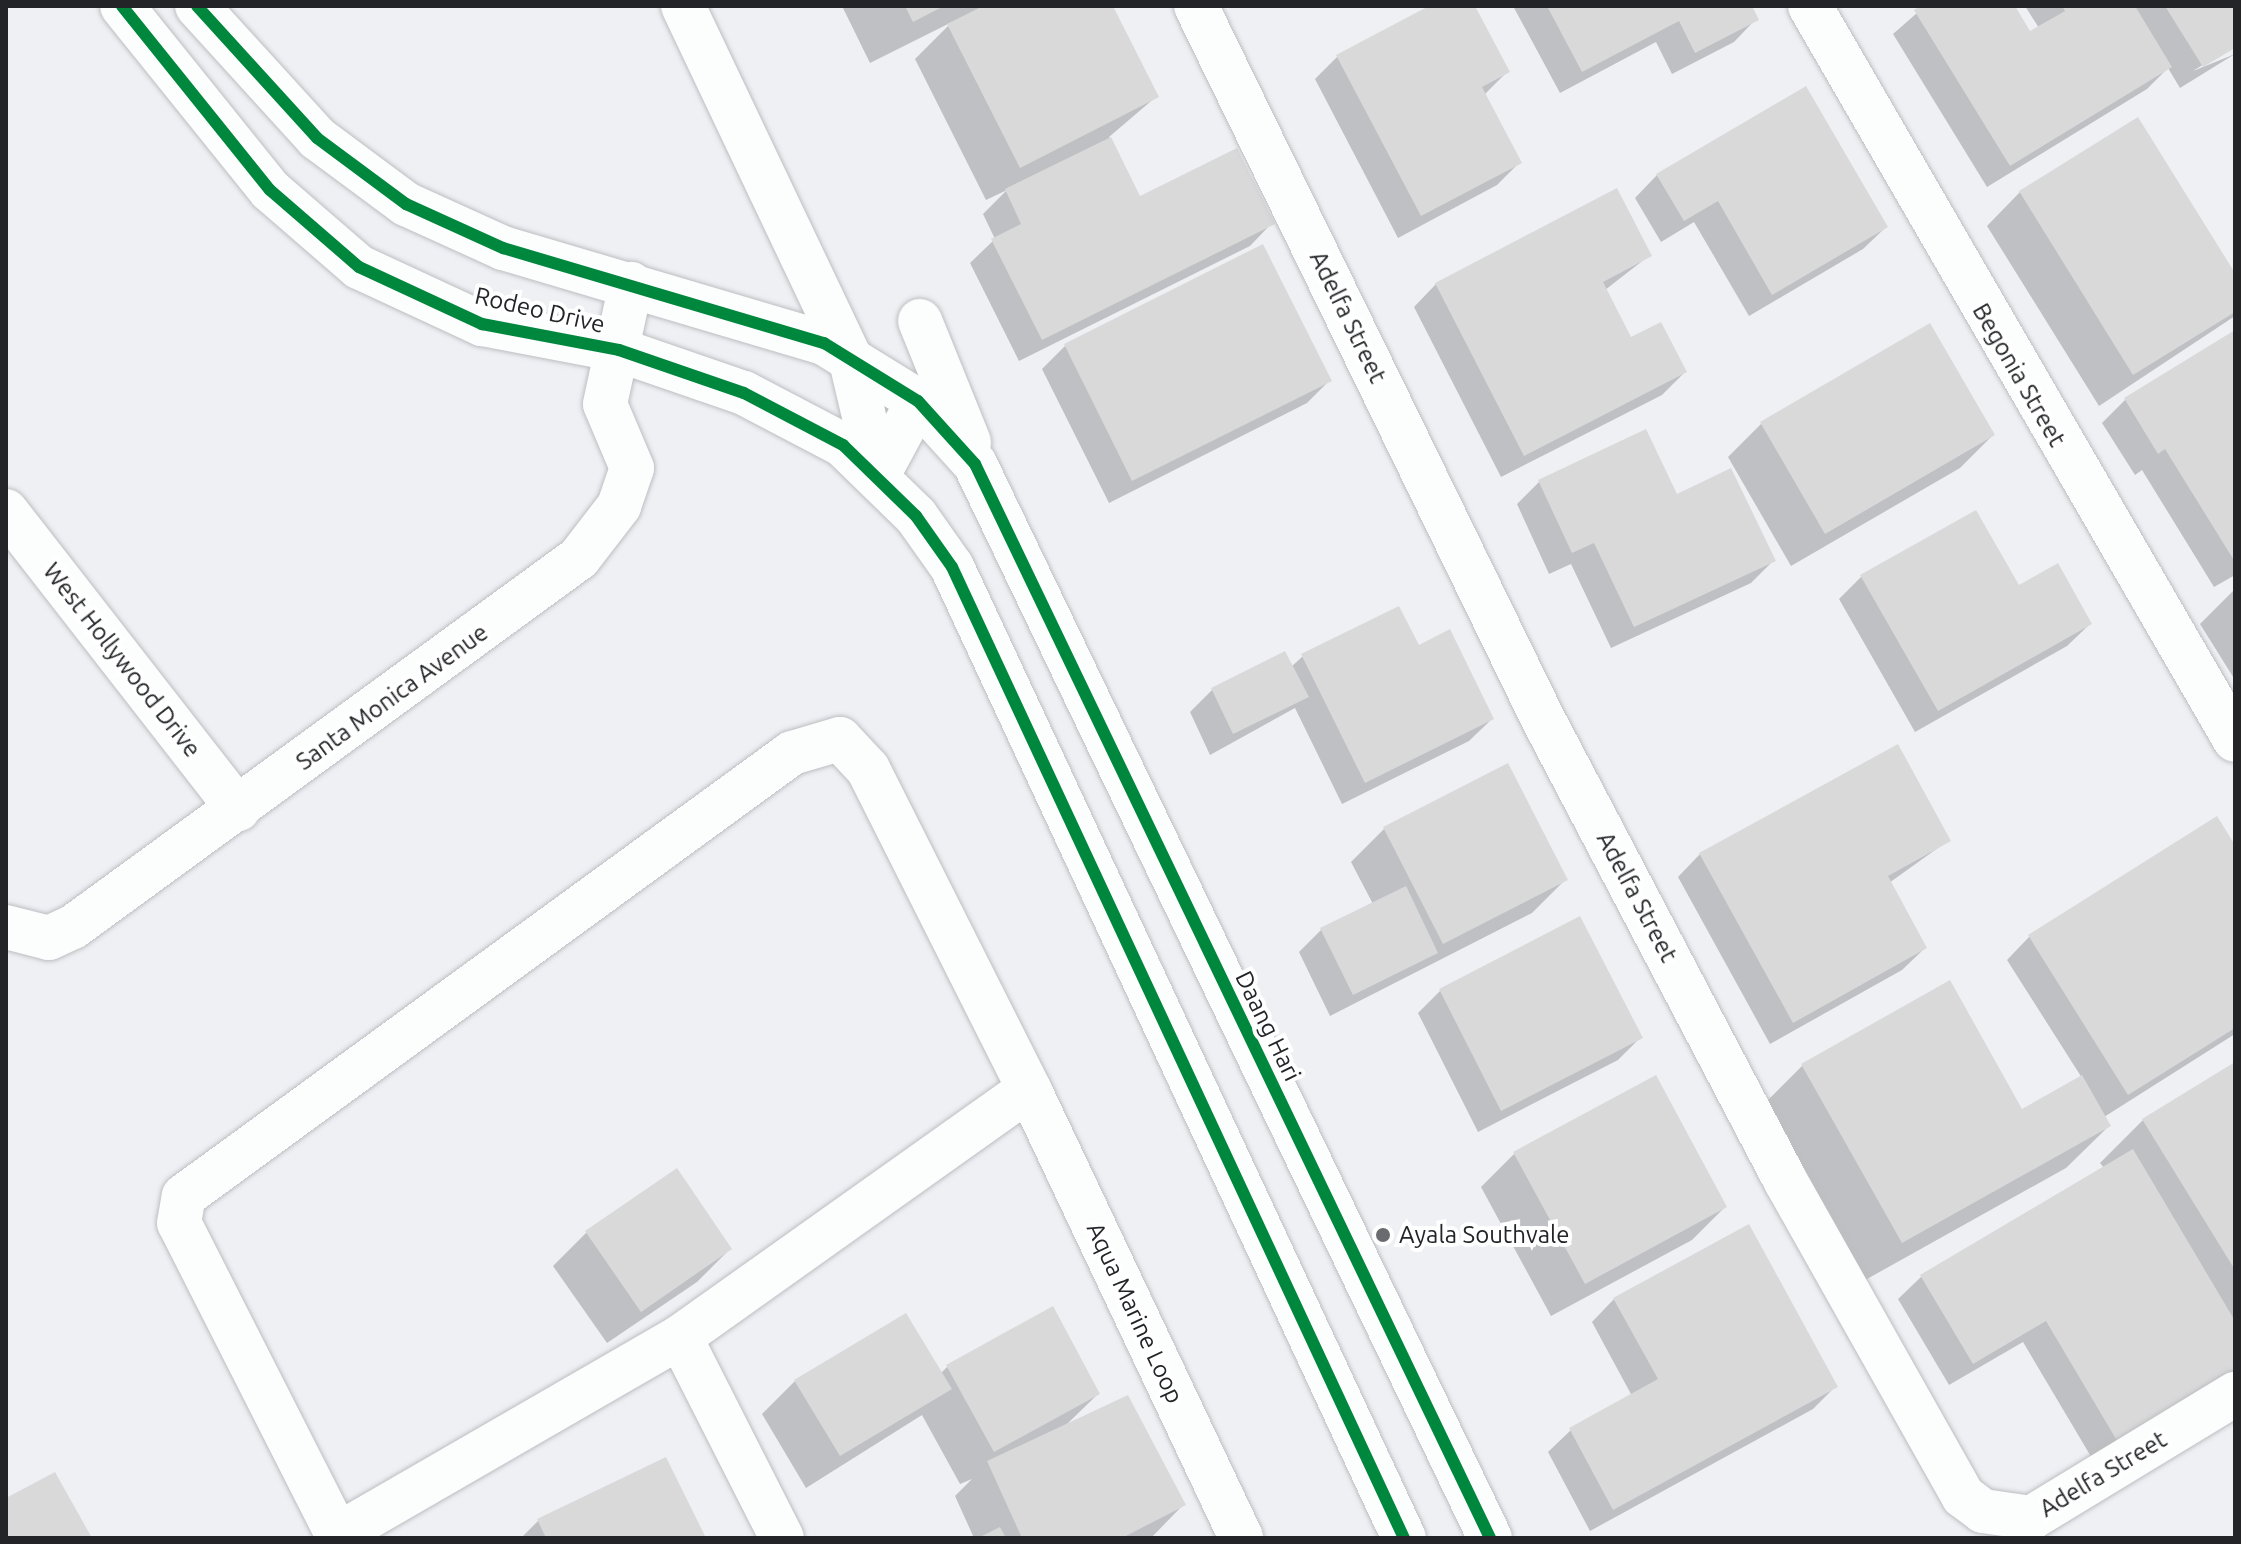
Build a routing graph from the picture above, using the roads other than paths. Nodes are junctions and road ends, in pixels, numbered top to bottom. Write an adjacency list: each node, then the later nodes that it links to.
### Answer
1 (122, 6): 8 (street, Rodeo Drive)
2 (197, 6): 6 (street, Rodeo Drive)
3 (683, 6): 9 (street)
4 (1196, 6): 19 (street, Adelfa Street)
5 (1810, 6): 14 (street, Begonia Street)
6 (631, 284): 8 (street, Santa Monica Avenue); 9 (street, Rodeo Drive)
7 (920, 321): 13 (street)
8 (619, 350): 11 (street, Rodeo Drive); 15 (street, Santa Monica Avenue)
9 (850, 357): 10 (street, Rodeo Drive); 11 (street)
10 (918, 401): 11 (street); 13 (street, Rodeo Drive)
11 (878, 475): 23 (street, Rodeo Drive)
12 (6, 511): 15 (street, West Hollywood Drive)
13 (1006, 534): 24 (street, Daang Hari)
14 (2235, 740)
15 (238, 809): 16 (street, Santa Monica Avenue)
16 (6, 927)
17 (1029, 1089): 18 (street); 20 (street, Aqua Marine Loop); 22 (street, Aqua Marine Loop)
18 (680, 1337): 20 (street); 21 (street)
19 (2235, 1394)
20 (338, 1536)
21 (782, 1538)
22 (1241, 1538)
23 (1404, 1538)
24 (1490, 1538)

